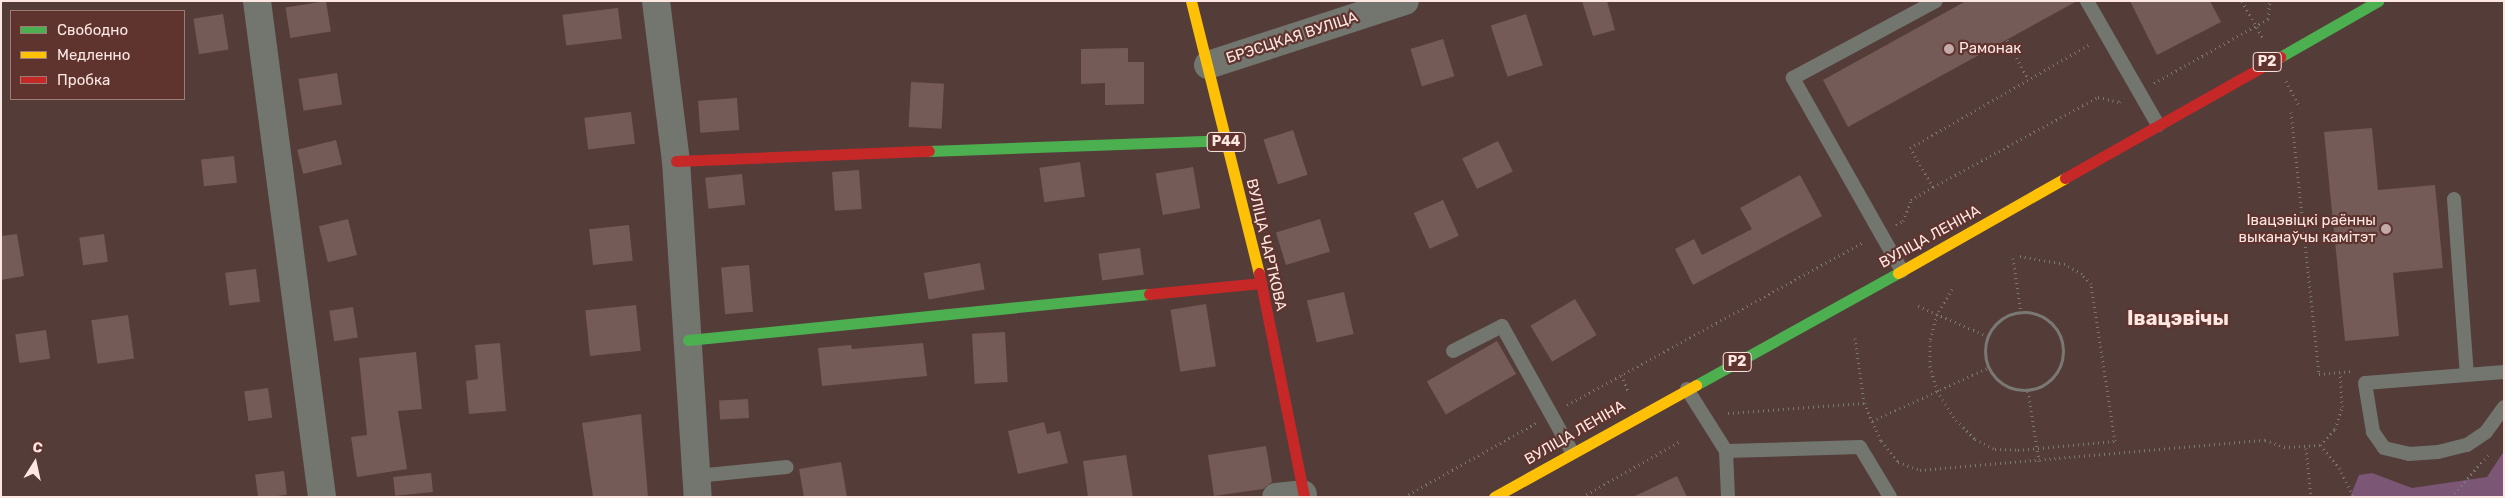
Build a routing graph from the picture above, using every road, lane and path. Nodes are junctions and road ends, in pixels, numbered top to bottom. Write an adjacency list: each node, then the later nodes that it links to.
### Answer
1 (257, 1): 60 (street)
2 (656, 1): 19 (street)
3 (1191, 1): 13 (main road, ВУЛІЦА ЧАРТКОВА / Р44)
4 (1405, 1): 13 (street, БРЭСЦКАЯ ВУЛІЦА)
5 (1936, 1): 22 (lane)
6 (2087, 1): 11 (lane)
7 (2242, 1): 10 (path)
8 (2270, 1): 10 (path)
9 (2378, 1): 17 (main road, ВУЛІЦА ЛЕНІНА / Р2)
10 (2257, 26): 15 (path)
11 (2106, 35): 14 (path); 15 (lane)
12 (2007, 40): 14 (path)
13 (1208, 65): 18 (main road, ВУЛІЦА ЧАРТКОВА / Р44)
14 (2028, 79): 20 (path)
15 (2138, 92): 17 (lane); 20 (path)
16 (2291, 112): 37 (path)
17 (2158, 125): 25 (main road, ВУЛІЦА ЛЕНІНА / Р2)
18 (1225, 140): 19 (main road); 26 (main road, ВУЛІЦА ЧАРТКОВА / Р44)
19 (676, 161): 33 (street)
20 (1933, 187): 22 (path)
21 (2454, 199): 39 (lane)
22 (1880, 233): 25 (lane); 46 (path)
23 (2019, 256): 51 (path)
24 (2014, 258): 29 (path)
25 (1902, 271): 40 (main road, ВУЛІЦА ЛЕНІНА / Р2)
26 (1261, 283): 33 (main road); 58 (main road, ВУЛІЦА ЧАРТКОВА / Р44)
27 (1952, 289): 30 (path)
28 (1918, 306): 30 (path)
29 (2021, 313): 31 (path); 41 (path)
30 (1937, 314): 31 (path); 42 (path)
31 (1987, 336): 35 (path)
32 (1855, 338): 43 (path)
33 (688, 340): 57 (street)
34 (1453, 351): 46 (lane)
35 (1988, 368): 41 (path); 42 (path)
36 (2360, 370): 37 (path)
37 (2340, 372): 49 (path)
38 (2504, 372): 39 (lane)
39 (2468, 375): 44 (lane)
40 (1687, 389): 52 (lane); 54 (main road, ВУЛІЦА ЛЕНІНА / Р2)
41 (2028, 390): 51 (path)
42 (1937, 391): 47 (path); 51 (path)
43 (1864, 403): 45 (path); 47 (path)
44 (2504, 407)
45 (1728, 413)
46 (1551, 414): 54 (lane); 59 (path)
47 (1872, 420): 55 (path)
48 (1679, 442): 64 (path)
49 (2320, 445): 50 (path); 68 (path)
50 (2306, 448): 55 (path); 67 (path)
51 (2035, 449): 55 (path)
52 (1726, 451): 65 (lane); 66 (lane)
53 (2492, 451): 69 (path)
54 (1572, 452): 63 (main road, ВУЛІЦА ЛЕНІНА / Р2)
55 (2039, 461)
56 (787, 467): 57 (lane)
57 (697, 486)
58 (1303, 495): 61 (street)
59 (1409, 495): 62 (path)
60 (322, 497)
61 (1276, 497)
62 (1404, 497)
63 (1494, 497)
64 (1582, 497)
65 (1728, 497)
66 (1890, 497)
67 (2311, 497)
68 (2354, 497)
69 (2451, 497)

